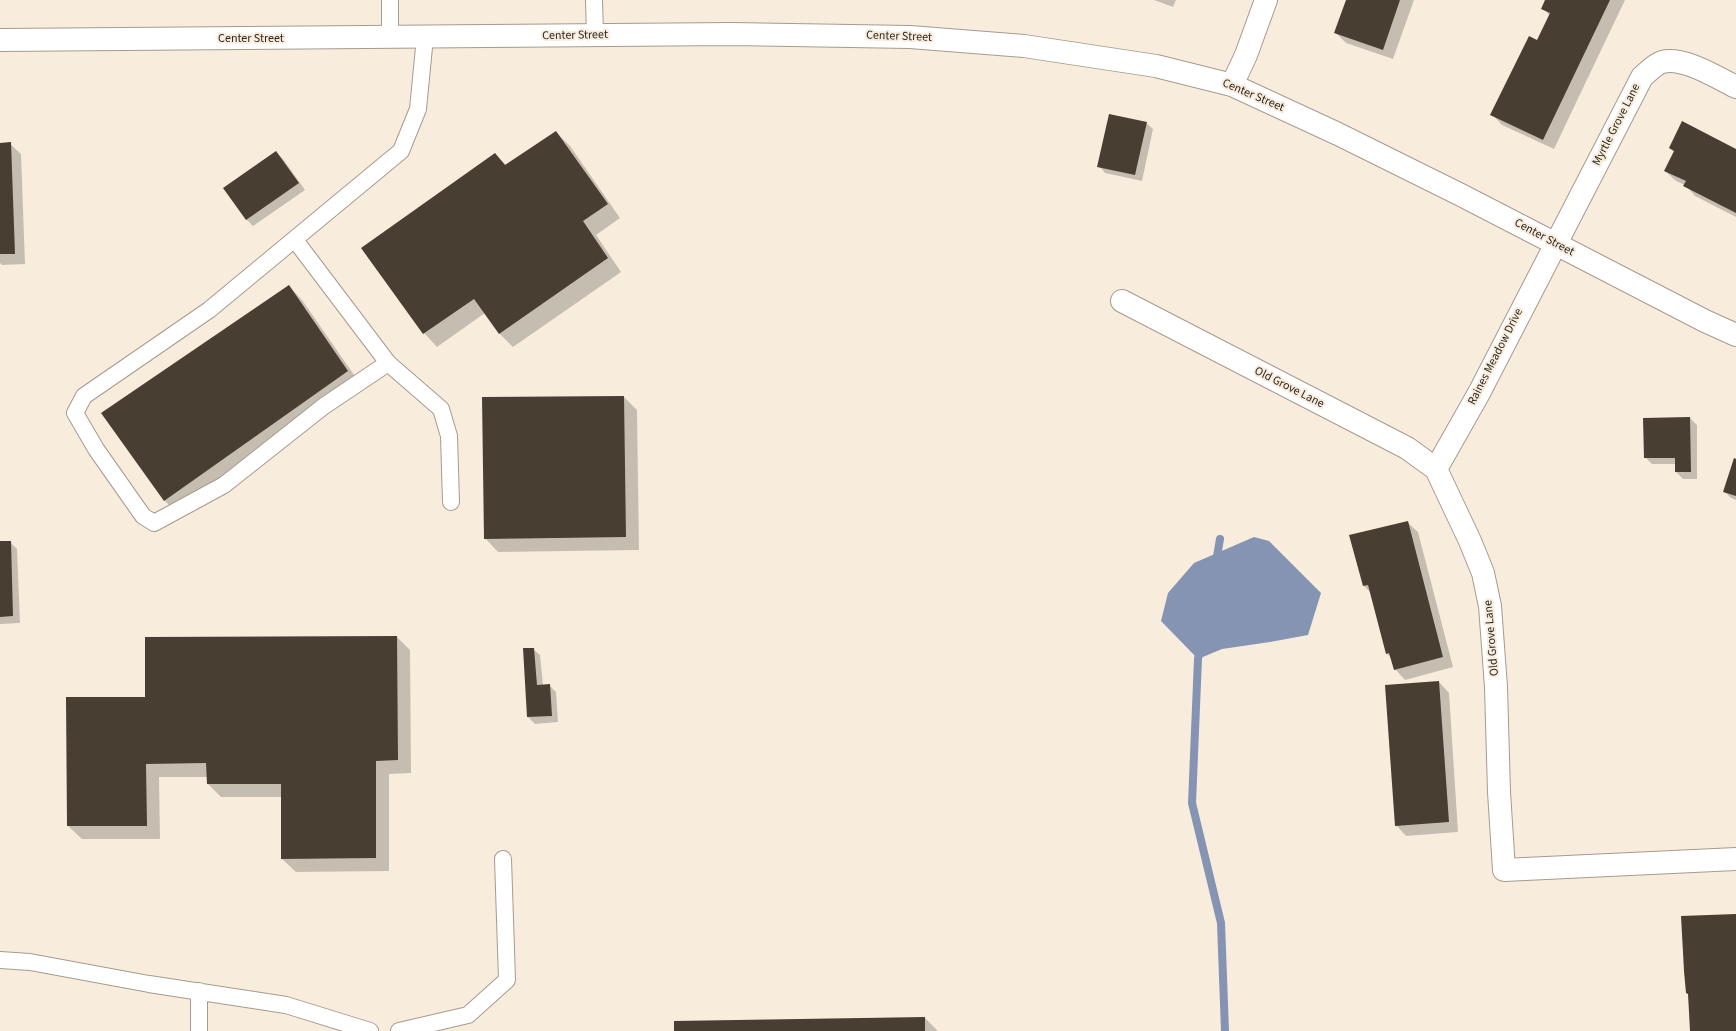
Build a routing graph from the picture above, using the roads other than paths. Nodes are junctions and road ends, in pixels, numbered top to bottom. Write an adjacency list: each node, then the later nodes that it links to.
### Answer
1 (390, 0): 5 (lane)
2 (594, 0): 4 (lane)
3 (1266, 0): 8 (main road)
4 (595, 36): 6 (main road, Center Street); 8 (main road, Center Street)
5 (390, 38): 6 (main road, Center Street); 7 (main road, Center Street)
6 (424, 38): 10 (lane)
7 (0, 40)
8 (1232, 85): 11 (main road, Center Street)
9 (1736, 87): 11 (main road, Myrtle Grove Lane)
10 (295, 240): 14 (lane); 14 (lane)
11 (1555, 245): 13 (main road, Center Street); 15 (main road, Raines Meadow Drive)
12 (1122, 301): 15 (main road, Old Grove Lane)
13 (1736, 335)
14 (388, 363): 16 (lane)
15 (1436, 469): 18 (main road, Old Grove Lane)
16 (451, 502)
17 (503, 859): 23 (lane)
18 (1736, 859)
19 (0, 960): 20 (lane)
20 (199, 991): 21 (lane); 22 (lane)
21 (199, 1031)
22 (370, 1031)
23 (399, 1031)

